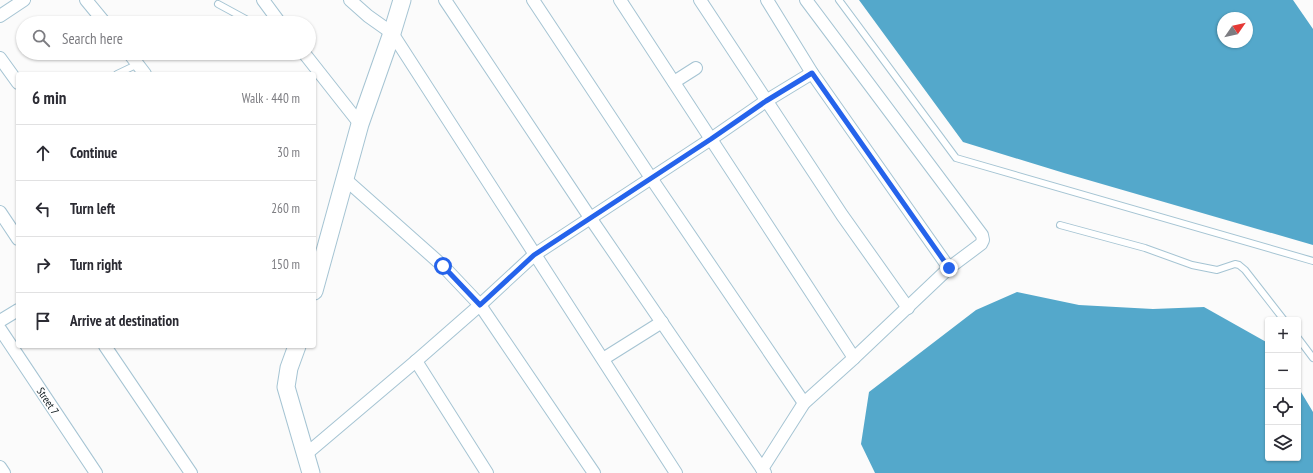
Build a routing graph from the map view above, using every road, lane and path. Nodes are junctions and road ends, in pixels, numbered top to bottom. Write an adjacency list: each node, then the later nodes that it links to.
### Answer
1 (24, 0): 14 (street)
2 (86, 0): 15 (street)
3 (263, 0): 17 (street)
4 (350, 0): 18 (street)
5 (402, 0): 18 (street)
6 (445, 0): 35 (street)
7 (533, 0): 32 (street)
8 (620, 0): 28 (street)
9 (700, 0): 29 (street)
10 (767, 0): 26 (street)
11 (806, 0): 40 (street)
12 (839, 0): 39 (lane)
13 (218, 4): 16 (lane)
14 (0, 16)
15 (99, 16)
16 (240, 16)
17 (275, 16)
18 (392, 33): 30 (street); 38 (street)
19 (0, 58): 27 (street)
20 (135, 60): 22 (street)
21 (310, 60): 30 (street)
22 (138, 64): 24 (lane); 25 (street)
23 (696, 68): 28 (street)
24 (121, 72)
25 (144, 72)
26 (812, 73): 29 (street); 40 (street)
27 (16, 80)
28 (674, 82): 31 (street)
29 (766, 101): 31 (street); 43 (street)
30 (360, 124): 33 (street)
31 (711, 139): 32 (street); 52 (street)
32 (651, 178): 35 (street); 56 (street)
33 (345, 179): 41 (street); 42 (street)
34 (0, 212): 37 (street)
35 (591, 219): 38 (street); 47 (street)
36 (1060, 225): 45 (lane)
37 (16, 236)
38 (534, 255): 42 (street); 54 (street)
39 (1313, 261)
40 (949, 268): 43 (street)
41 (316, 280)
42 (480, 305): 55 (street); 65 (street)
43 (908, 308): 52 (street)
44 (16, 311): 46 (street)
45 (1282, 317)
46 (0, 321)
47 (662, 322): 54 (street); 59 (street)
48 (0, 329): 61 (street, Street 7)
49 (1301, 342): 53 (lane)
50 (106, 348): 62 (street)
51 (296, 348): 57 (street)
52 (854, 358): 56 (street)
53 (1313, 358)
54 (603, 359): 66 (street)
55 (416, 361): 57 (street); 64 (street)
56 (804, 403): 59 (street)
57 (305, 455): 63 (street)
58 (0, 467): 60 (street)
59 (764, 471)
60 (4, 473)
61 (96, 473)
62 (191, 473)
63 (311, 473)
64 (487, 473)
65 (594, 473)
66 (676, 473)

